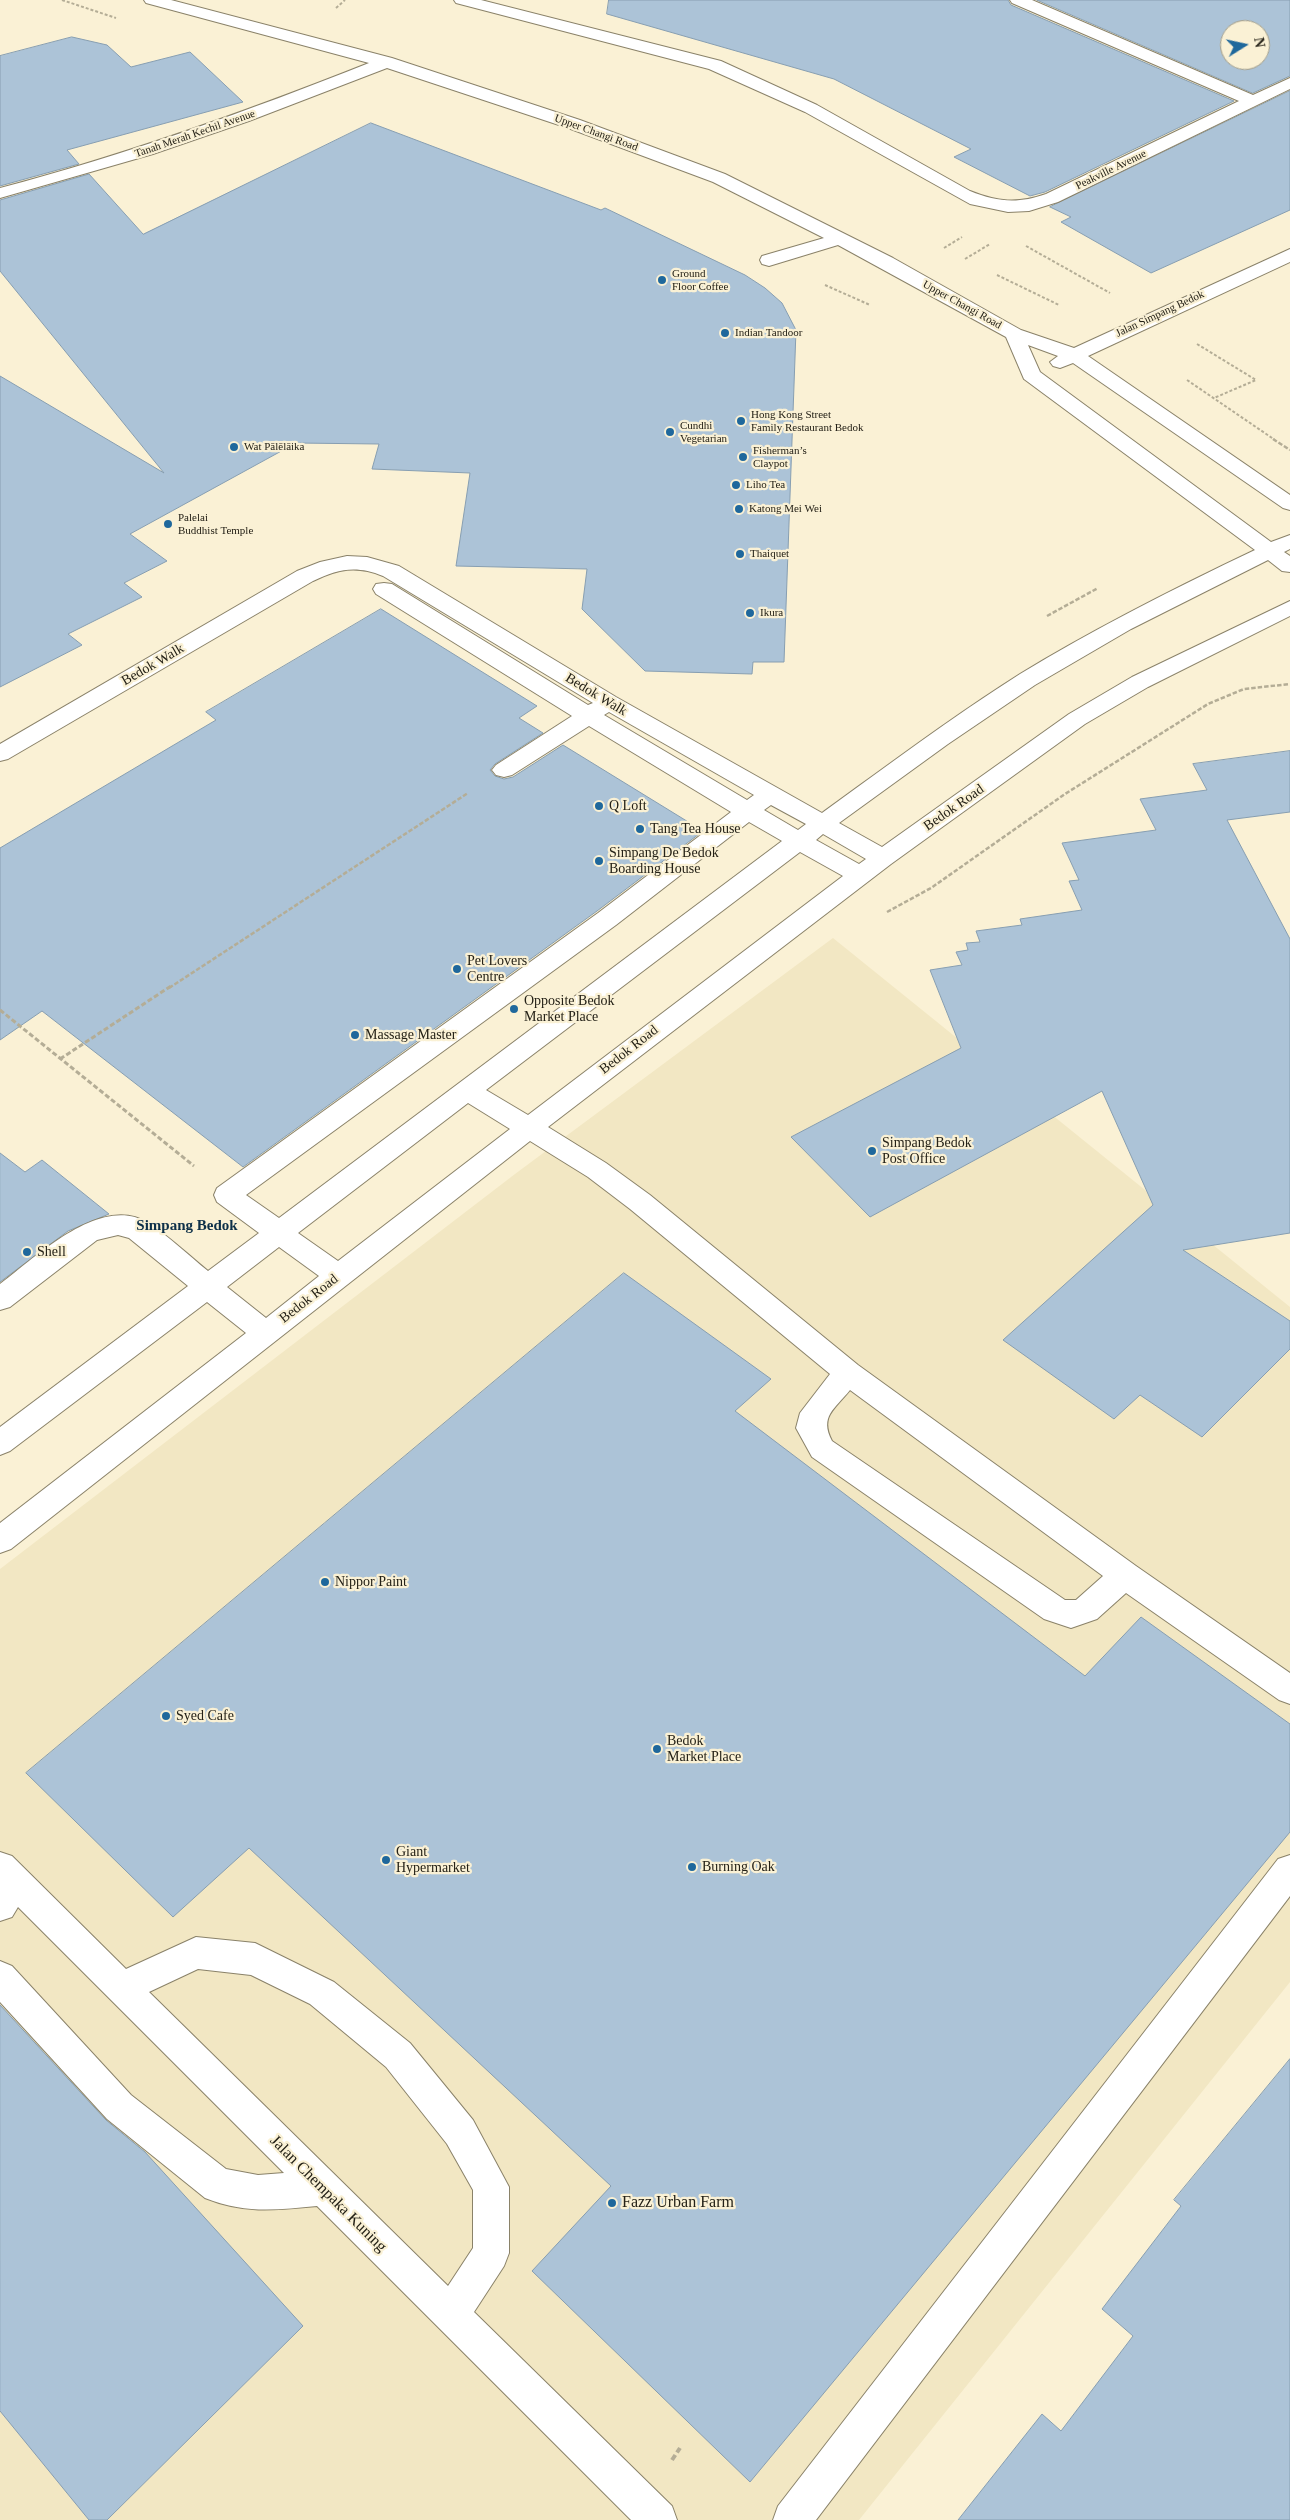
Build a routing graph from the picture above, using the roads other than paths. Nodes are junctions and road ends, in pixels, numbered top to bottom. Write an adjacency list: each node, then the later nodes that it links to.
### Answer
1 (152, 0): 4 (street, Upper Changi Road)
2 (462, 0): 6 (street, Peakville Avenue)
3 (1018, 0): 6 (street)
4 (386, 62): 7 (street, Tanah Merah Kechil Avenue); 8 (street, Upper Changi Road)
5 (1290, 83): 6 (street, Peakville Avenue)
6 (1251, 100)
7 (0, 193)
8 (840, 239): 10 (street); 11 (street, Upper Changi Road)
9 (1290, 255): 12 (street, Jalan Simpang Bedok)
10 (769, 260)
11 (1014, 334): 12 (street, Upper Changi Road); 13 (street, Upper Changi Road)
12 (1074, 355): 13 (street, Jalan Simpang Bedok); 14 (street, Upper Changi Road)
13 (1031, 374): 16 (street)
14 (1290, 504)
15 (1290, 541): 16 (street)
16 (1270, 551): 17 (street); 28 (street)
17 (1290, 566)
18 (305, 576): 22 (street, Bedok Walk); 23 (street, Bedok Walk); 24 (street, Bedok Walk)
19 (1290, 607): 20 (street, Bedok Road)
20 (1254, 627): 21 (street); 30 (street, Bedok Road)
21 (1290, 631)
22 (608, 702): 23 (street); 26 (street, Bedok Walk)
23 (588, 716): 25 (street); 27 (street, Bedok Walk)
24 (0, 754)
25 (504, 770)
26 (769, 794): 27 (street); 28 (street, Bedok Walk)
27 (747, 811): 29 (street, Bedok Walk); 34 (street)
28 (821, 825): 29 (street); 30 (street, Bedok Walk)
29 (798, 842): 31 (street, Bedok Walk); 32 (street)
30 (883, 858): 31 (street, Bedok Road)
31 (860, 875): 33 (street, Bedok Road)
32 (468, 1090): 33 (street); 34 (street)
33 (530, 1127): 35 (street, Bedok Road); 39 (street)
34 (278, 1234): 35 (street); 36 (street)
35 (338, 1276): 38 (street, Bedok Road)
36 (208, 1286): 37 (street); 38 (street); 40 (street)
37 (0, 1299)
38 (265, 1333): 41 (street, Bedok Road)
39 (848, 1373): 42 (street); 42 (street)
40 (0, 1443)
41 (0, 1540)
42 (1125, 1575): 43 (street)
43 (1290, 1690)
44 (1290, 1870): 51 (street)
45 (5, 1885): 47 (street, Jalan Chempaka Kuning)
46 (0, 1977): 48 (street)
47 (121, 1988): 48 (street, Jalan Chempaka Kuning); 49 (street)
48 (322, 2188): 49 (street, Jalan Chempaka Kuning)
49 (450, 2315): 50 (street, Jalan Chempaka Kuning)
50 (658, 2520)
51 (792, 2520)

